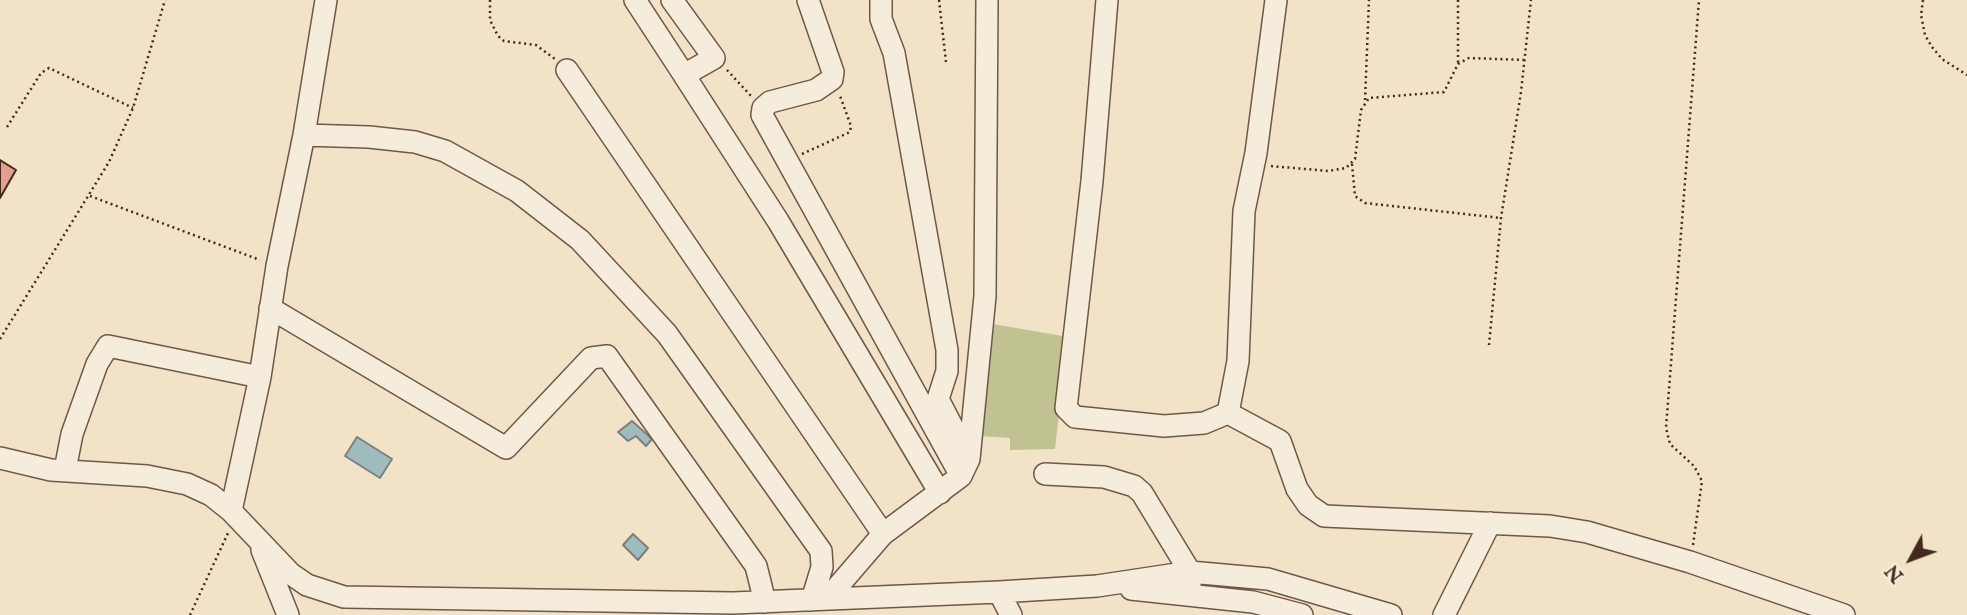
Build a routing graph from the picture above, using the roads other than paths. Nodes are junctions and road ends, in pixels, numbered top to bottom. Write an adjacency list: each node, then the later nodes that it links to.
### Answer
1 (326, 0): 11 (street)
2 (635, 0): 10 (street)
3 (672, 0): 10 (street)
4 (808, 0): 19 (street)
5 (881, 0): 19 (street)
6 (987, 0): 19 (street)
7 (1107, 0): 17 (street)
8 (1276, 0): 17 (street)
9 (567, 69): 25 (street)
10 (684, 75): 22 (street)
11 (304, 135): 12 (street); 32 (street)
12 (269, 313): 13 (street); 15 (street); 16 (street)
13 (311, 343)
14 (596, 367): 16 (street)
15 (260, 377): 20 (street); 23 (street)
16 (627, 381): 33 (street)
17 (1228, 413): 24 (street)
18 (0, 458): 20 (street)
19 (965, 467): 22 (street)
20 (65, 470): 23 (street)
21 (1045, 474): 28 (street)
22 (940, 493): 25 (street)
23 (233, 514): 27 (street)
24 (1490, 523): 38 (street); 39 (street)
25 (883, 534): 32 (street)
26 (724, 540): 33 (street)
27 (258, 542): 33 (street); 35 (street)
28 (1190, 572): 29 (street); 31 (street); 34 (street)
29 (1097, 586): 30 (street); 31 (street)
30 (999, 592): 32 (street); 36 (street)
31 (1190, 595): 37 (street)
32 (819, 600): 33 (street)
33 (746, 606)
34 (1386, 614)
35 (288, 615)
36 (1011, 615)
37 (1302, 615)
38 (1444, 615)
39 (1844, 615)

